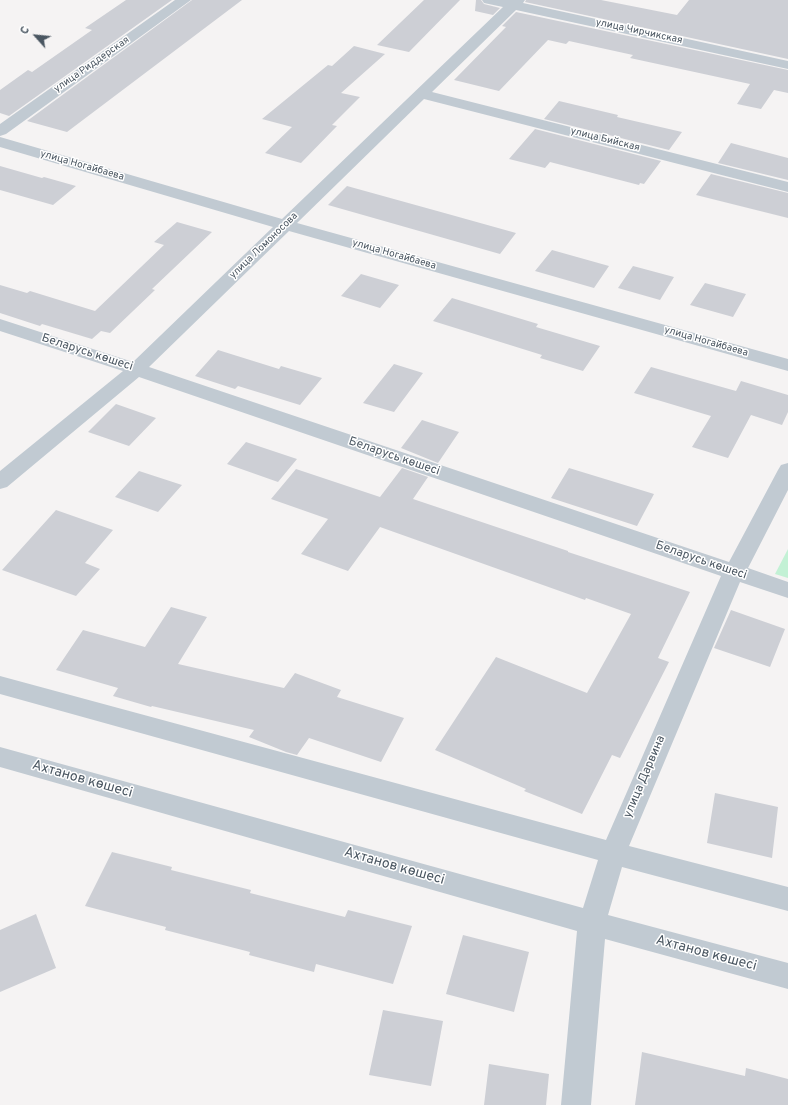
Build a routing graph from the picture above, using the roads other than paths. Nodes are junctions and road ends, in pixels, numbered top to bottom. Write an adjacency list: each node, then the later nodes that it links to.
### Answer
1 (184, 0): 6 (street, улица Риддерская)
2 (489, 0): 3 (street, улица Чирчикская)
3 (515, 3): 4 (street, улица Чирчикская); 5 (street, улица Ломоносова)
4 (788, 65)
5 (422, 94): 8 (street, улица Бийская); 9 (street, улица Ломоносова)
6 (0, 131)
7 (0, 142): 9 (street, улица Ногайбаева)
8 (788, 187)
9 (285, 225): 11 (street, улица Ногайбаева); 12 (street, улица Ломоносова)
10 (0, 325): 12 (street, Беларусь көшесі)
11 (788, 365)
12 (136, 369): 14 (street, улица Ломоносова); 15 (street, Беларусь көшесі)
13 (788, 470): 15 (street, улица Дарвина)
14 (0, 482)
15 (734, 572): 16 (street, Беларусь көшесі); 19 (street, улица Дарвина)
16 (788, 590)
17 (0, 685): 19 (street)
18 (0, 757): 21 (street, Ахтанов көшесі)
19 (613, 853): 20 (street); 21 (street, улица Дарвина)
20 (788, 899)
21 (592, 923): 22 (street, Ахтанов көшесі); 23 (street, улица Дарвина)
22 (788, 976)
23 (576, 1105)

